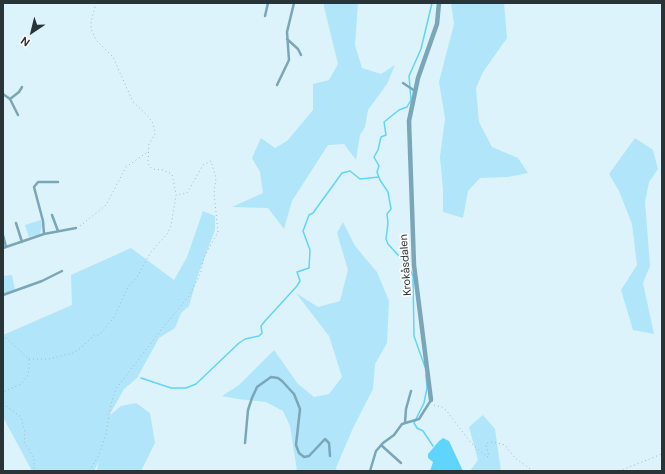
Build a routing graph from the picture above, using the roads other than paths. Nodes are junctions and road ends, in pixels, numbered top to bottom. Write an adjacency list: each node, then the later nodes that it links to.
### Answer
1 (268, 3): 4 (lane)
2 (294, 3): 5 (lane)
3 (439, 3): 10 (street, Krokåsdalen)
4 (265, 16)
5 (287, 38): 6 (lane); 8 (lane)
6 (301, 55)
7 (403, 83): 10 (lane)
8 (277, 85)
9 (22, 87): 12 (lane)
10 (415, 91): 26 (street, Krokåsdalen)
11 (3, 94): 12 (lane)
12 (10, 99): 13 (lane)
13 (18, 115)
14 (58, 182): 19 (lane)
15 (52, 214): 18 (lane)
16 (16, 223): 21 (lane)
17 (76, 228): 18 (lane)
18 (58, 231): 19 (lane)
19 (44, 234): 21 (lane)
20 (3, 235): 22 (lane)
21 (22, 242): 22 (lane)
22 (4, 247)
23 (62, 272): 24 (lane)
24 (3, 295)
25 (411, 391): 27 (lane)
26 (431, 402): 27 (lane)
27 (405, 423): 29 (lane)
28 (245, 442): 30 (lane)
29 (381, 445): 31 (lane); 32 (lane)
30 (330, 456)
31 (401, 463)
32 (370, 471)

